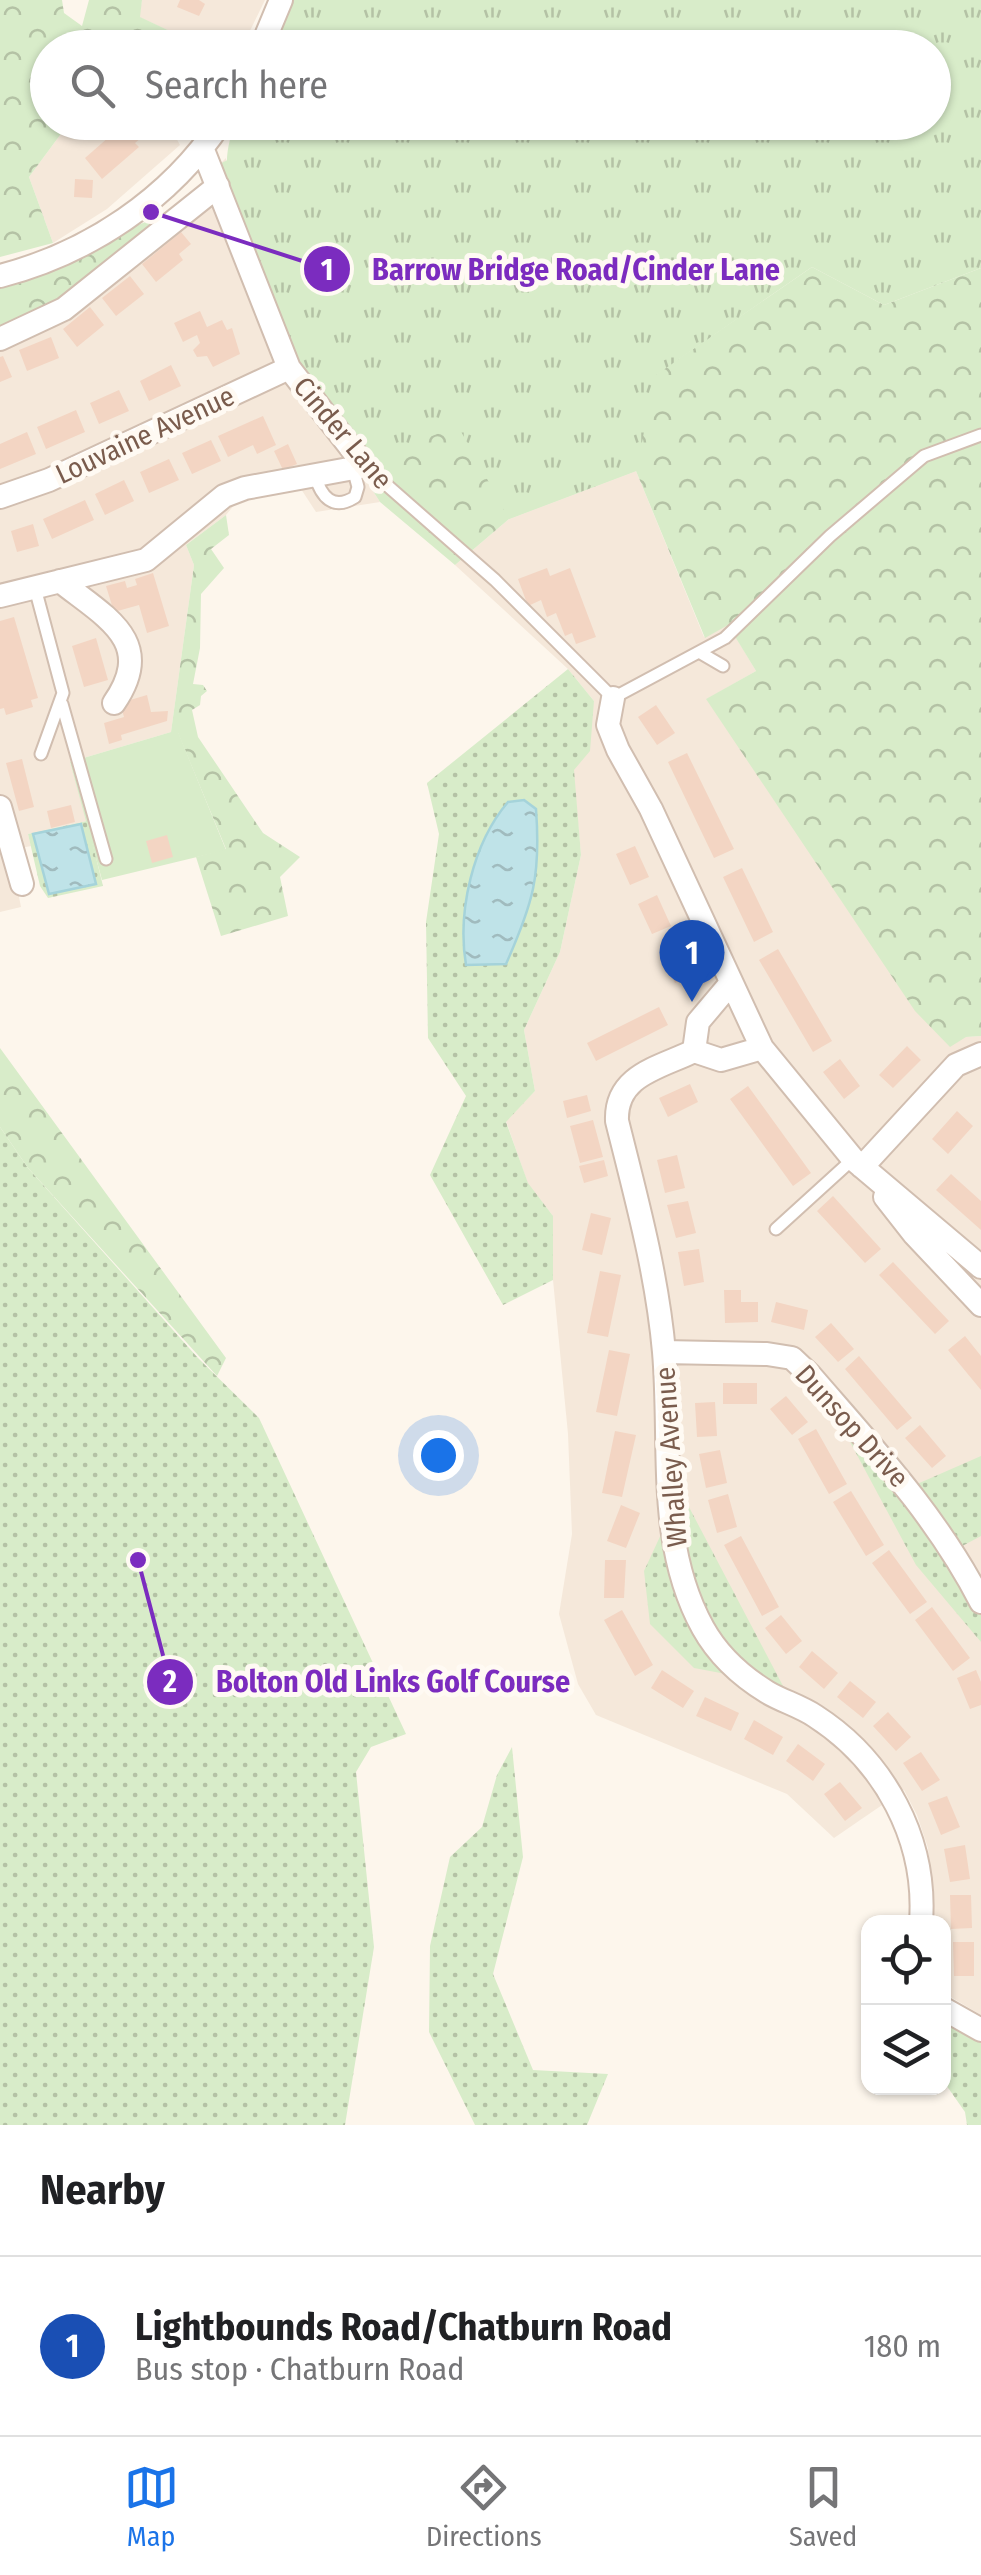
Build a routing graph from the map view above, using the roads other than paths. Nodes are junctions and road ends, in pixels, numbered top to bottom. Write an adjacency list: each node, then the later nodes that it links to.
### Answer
1 (282, 0): 2 (street)
2 (269, 30)
3 (209, 140): 4 (street)
4 (203, 150): 5 (street, Cinder Lane); 6 (street)
5 (218, 186): 7 (street); 8 (street, Cinder Lane)
6 (0, 276)
7 (0, 339)
8 (289, 368): 10 (street, Cinder Lane); 12 (street, Louvaine Avenue)
9 (981, 435): 16 (lane)
10 (359, 467): 11 (street); 11 (lane); 18 (lane, Cinder Lane)
11 (315, 475): 13 (street)
12 (0, 497)
13 (60, 582): 14 (street); 19 (street)
14 (35, 588): 15 (street); 20 (lane)
15 (0, 596)
16 (699, 652): 17 (lane); 18 (lane)
17 (723, 666)
18 (613, 698): 25 (street)
19 (114, 703)
20 (62, 704): 21 (lane); 23 (lane)
21 (41, 754)
22 (0, 808): 24 (street)
23 (106, 860)
24 (22, 884)
25 (730, 984): 26 (street); 27 (street)
26 (762, 1048): 27 (street); 29 (street)
27 (694, 1051): 33 (street, Whalley Avenue)
28 (981, 1054): 29 (street)
29 (857, 1163): 30 (lane); 31 (street); 32 (street)
30 (776, 1229)
31 (981, 1267)
32 (981, 1305)
33 (664, 1352): 34 (street, Dunsop Drive); 35 (street, Whalley Avenue)
34 (981, 1602)
35 (921, 1915)
36 (951, 2013): 37 (street)
37 (981, 2030)

